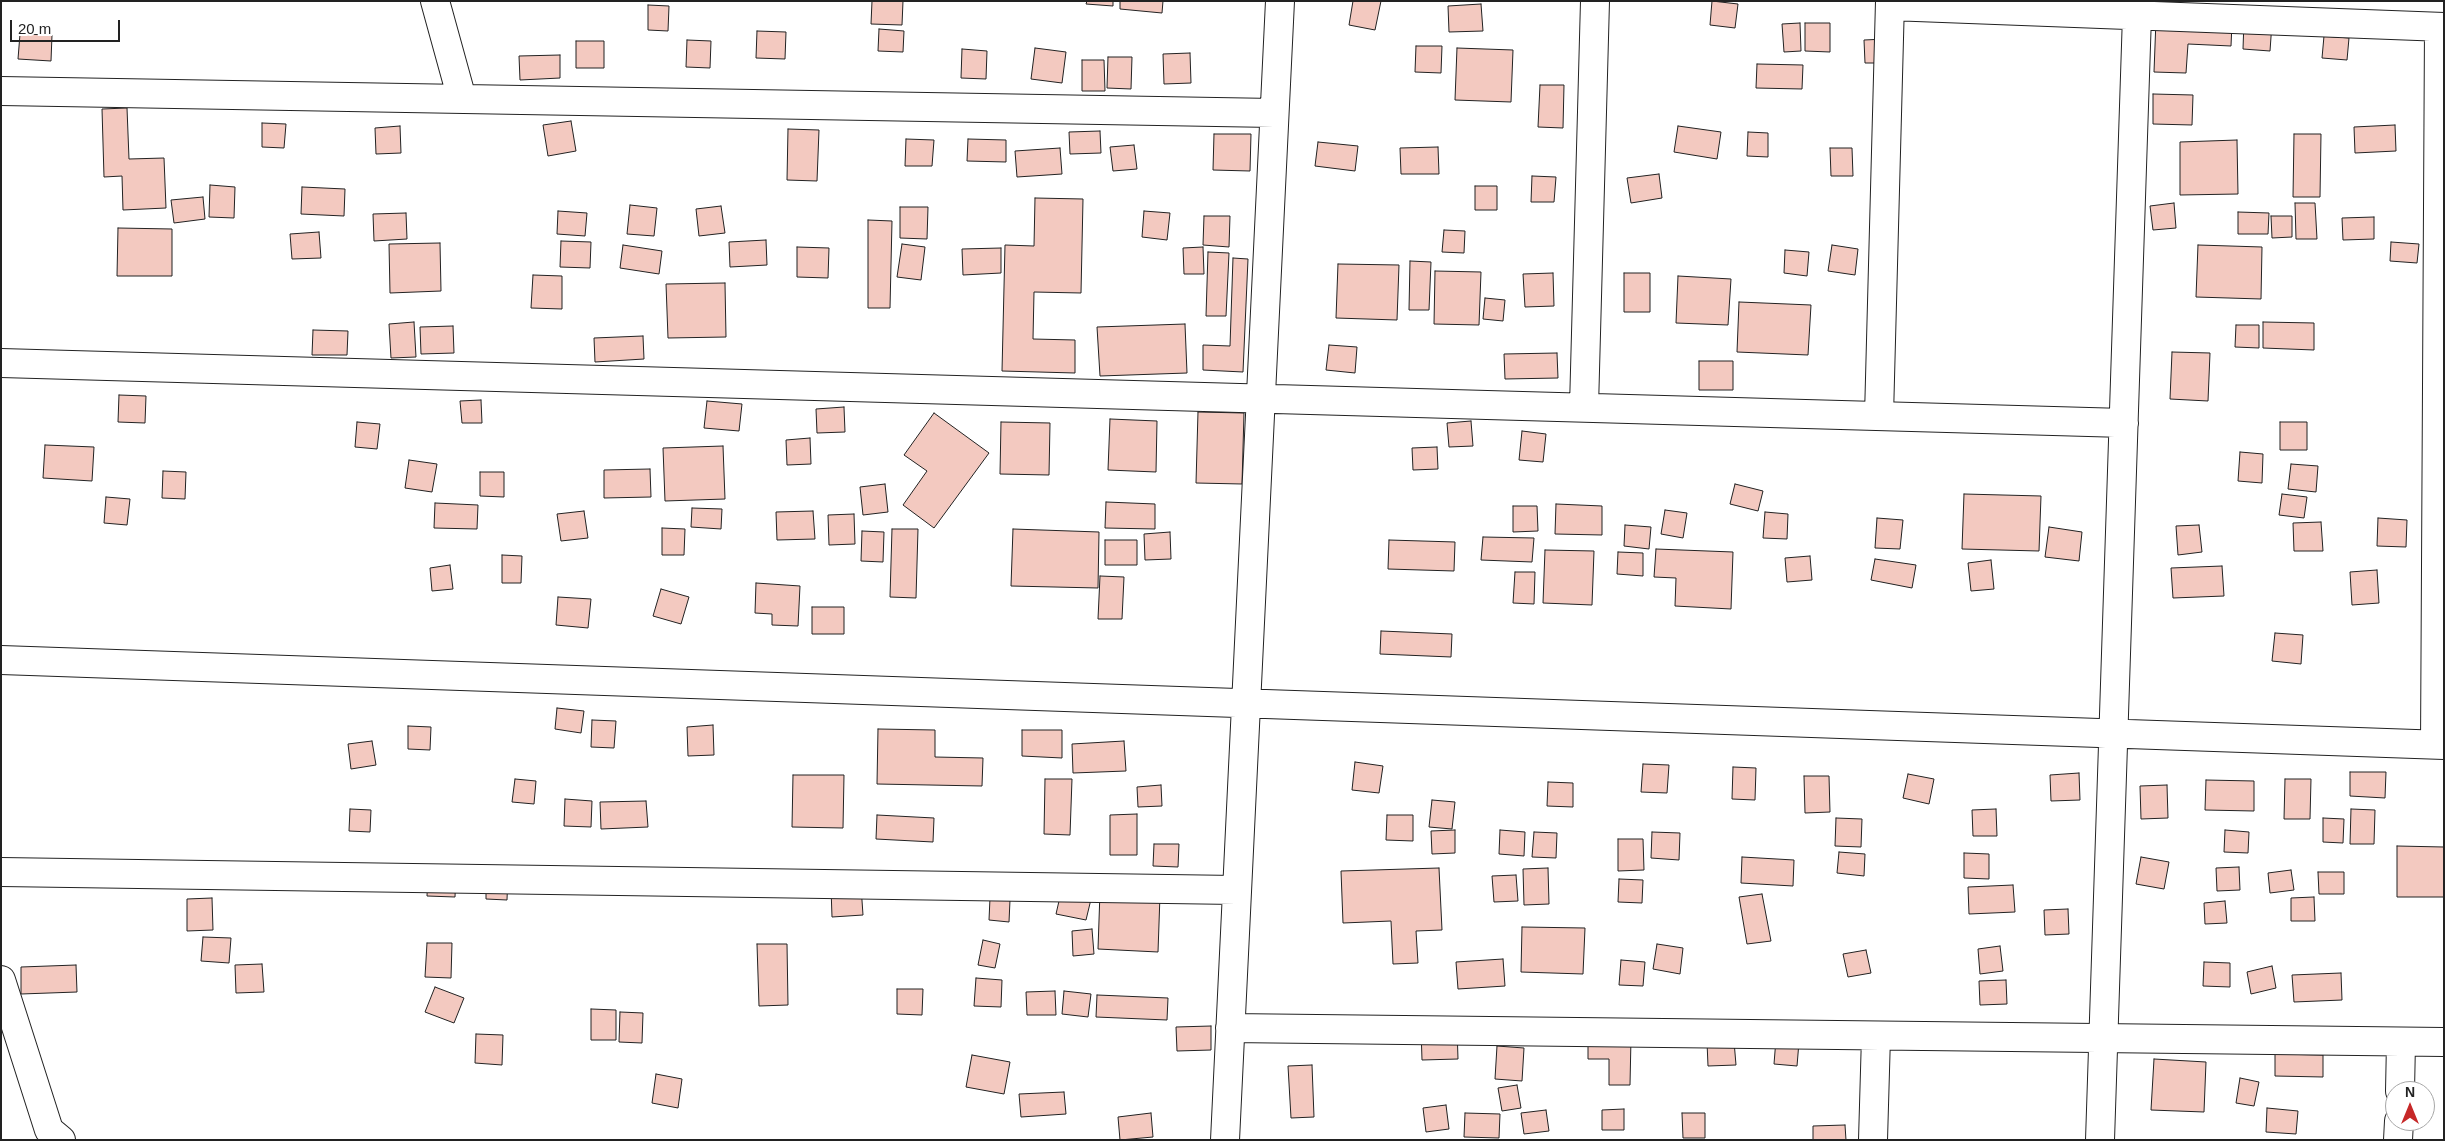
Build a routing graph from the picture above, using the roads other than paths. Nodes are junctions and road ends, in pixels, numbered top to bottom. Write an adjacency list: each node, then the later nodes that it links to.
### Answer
1 (435, 1): 8 (street)
2 (1280, 1): 9 (street)
3 (1595, 1): 12 (street)
4 (1890, 3): 5 (street); 13 (street)
5 (2137, 15): 6 (street); 14 (street)
6 (2441, 27): 18 (street)
7 (1, 91): 8 (street)
8 (462, 99): 9 (street)
9 (1274, 113): 11 (street)
10 (1, 363): 11 (street)
11 (1260, 398): 12 (street); 16 (street)
12 (1584, 407): 13 (street)
13 (1879, 416): 14 (street)
14 (2124, 423): 17 (street)
15 (1, 660): 16 (street)
16 (1246, 703): 17 (street); 20 (street)
17 (2114, 733): 18 (street); 24 (street)
18 (2439, 744)
19 (1, 872): 20 (street)
20 (1236, 890): 22 (street)
21 (1, 980): 28 (street)
22 (1230, 1028): 23 (street); 29 (street)
23 (1876, 1036): 24 (street); 30 (street)
24 (2103, 1038): 25 (street); 31 (street)
25 (2401, 1042): 26 (street); 27 (street)
26 (2444, 1042)
27 (2400, 1081)
28 (61, 1140)
29 (1225, 1140)
30 (1873, 1140)
31 (2100, 1140)

